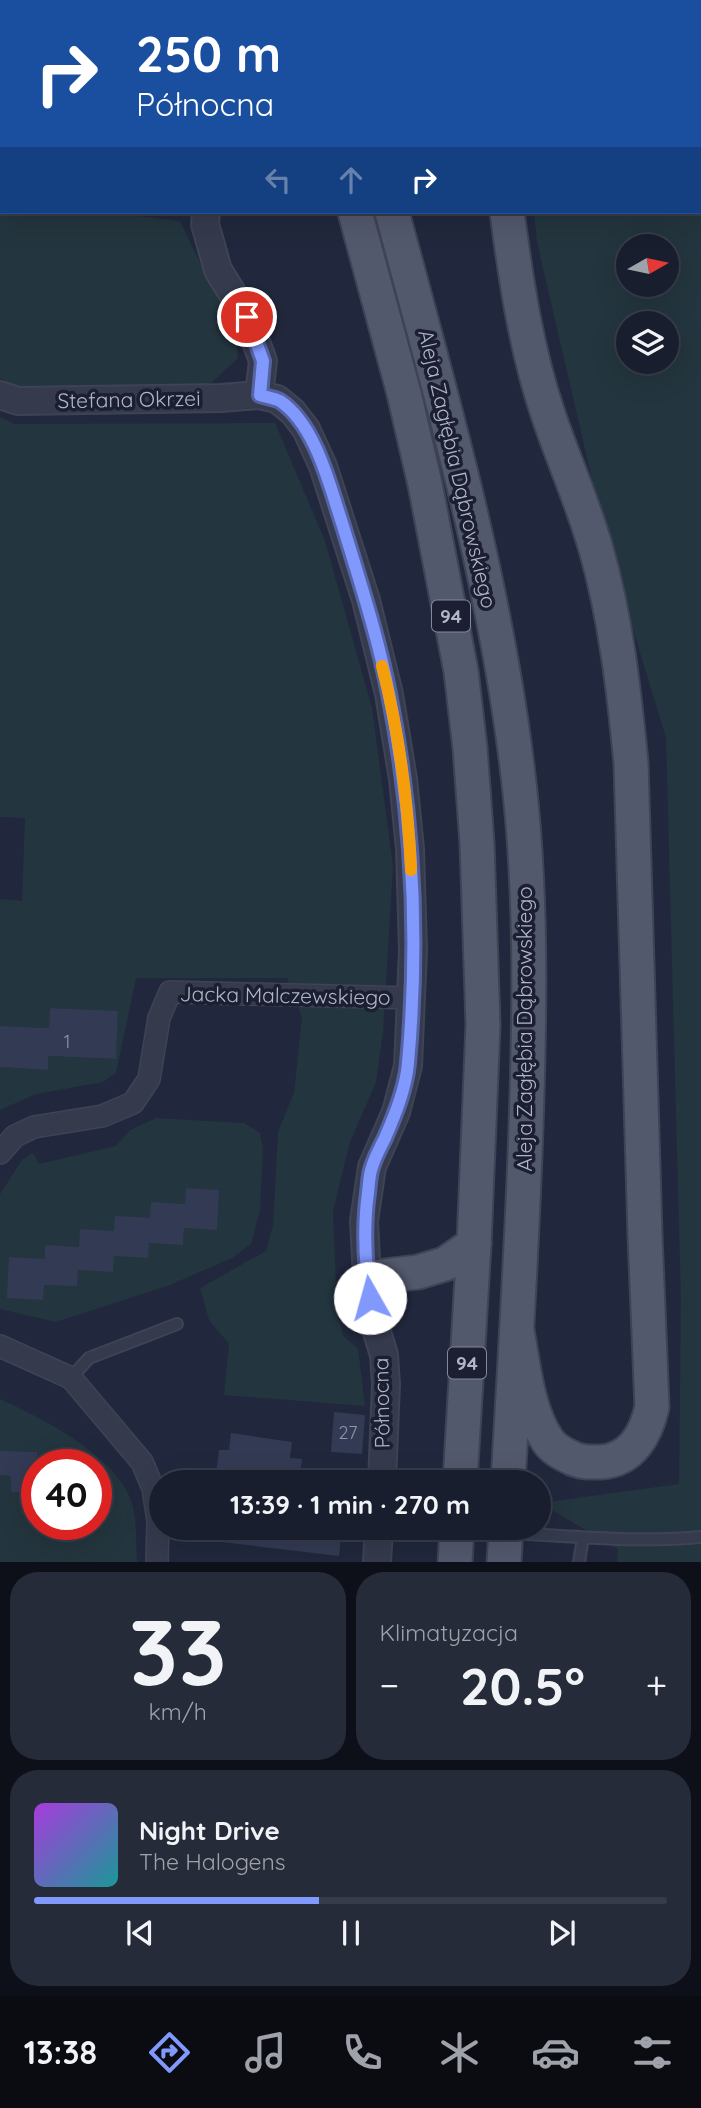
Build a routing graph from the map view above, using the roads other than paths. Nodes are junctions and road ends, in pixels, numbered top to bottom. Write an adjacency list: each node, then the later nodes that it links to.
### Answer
1 (206, 214): 6 (street)
2 (356, 214): 9 (main road, Aleja Zagłębia Dąbrowskiego / 94)
3 (393, 214): 12 (main road, Aleja Zagłębia Dąbrowskiego / 94)
4 (507, 214): 12 (main road)
5 (0, 395): 6 (street, Stefana Okrzei)
6 (260, 395): 7 (street, Północna)
7 (412, 998): 8 (street, Jacka Malczewskiego); 10 (street, Północna)
8 (0, 1153)
9 (474, 1244): 10 (main road); 16 (main road, Aleja Zagłębia Dąbrowskiego / 94)
10 (367, 1278): 15 (street, Północna)
11 (177, 1324): 14 (lane)
12 (517, 1331): 17 (main road, Aleja Zagłębia Dąbrowskiego / 94)
13 (0, 1346): 14 (street)
14 (71, 1378): 23 (street)
15 (382, 1470)
16 (461, 1470)
17 (509, 1470)
18 (701, 1537): 19 (lane)
19 (583, 1538): 22 (lane); 26 (lane)
20 (378, 1540): 24 (street)
21 (457, 1540): 25 (main road)
22 (505, 1541)
23 (157, 1562)
24 (377, 1562)
25 (456, 1562)
26 (579, 1562)

